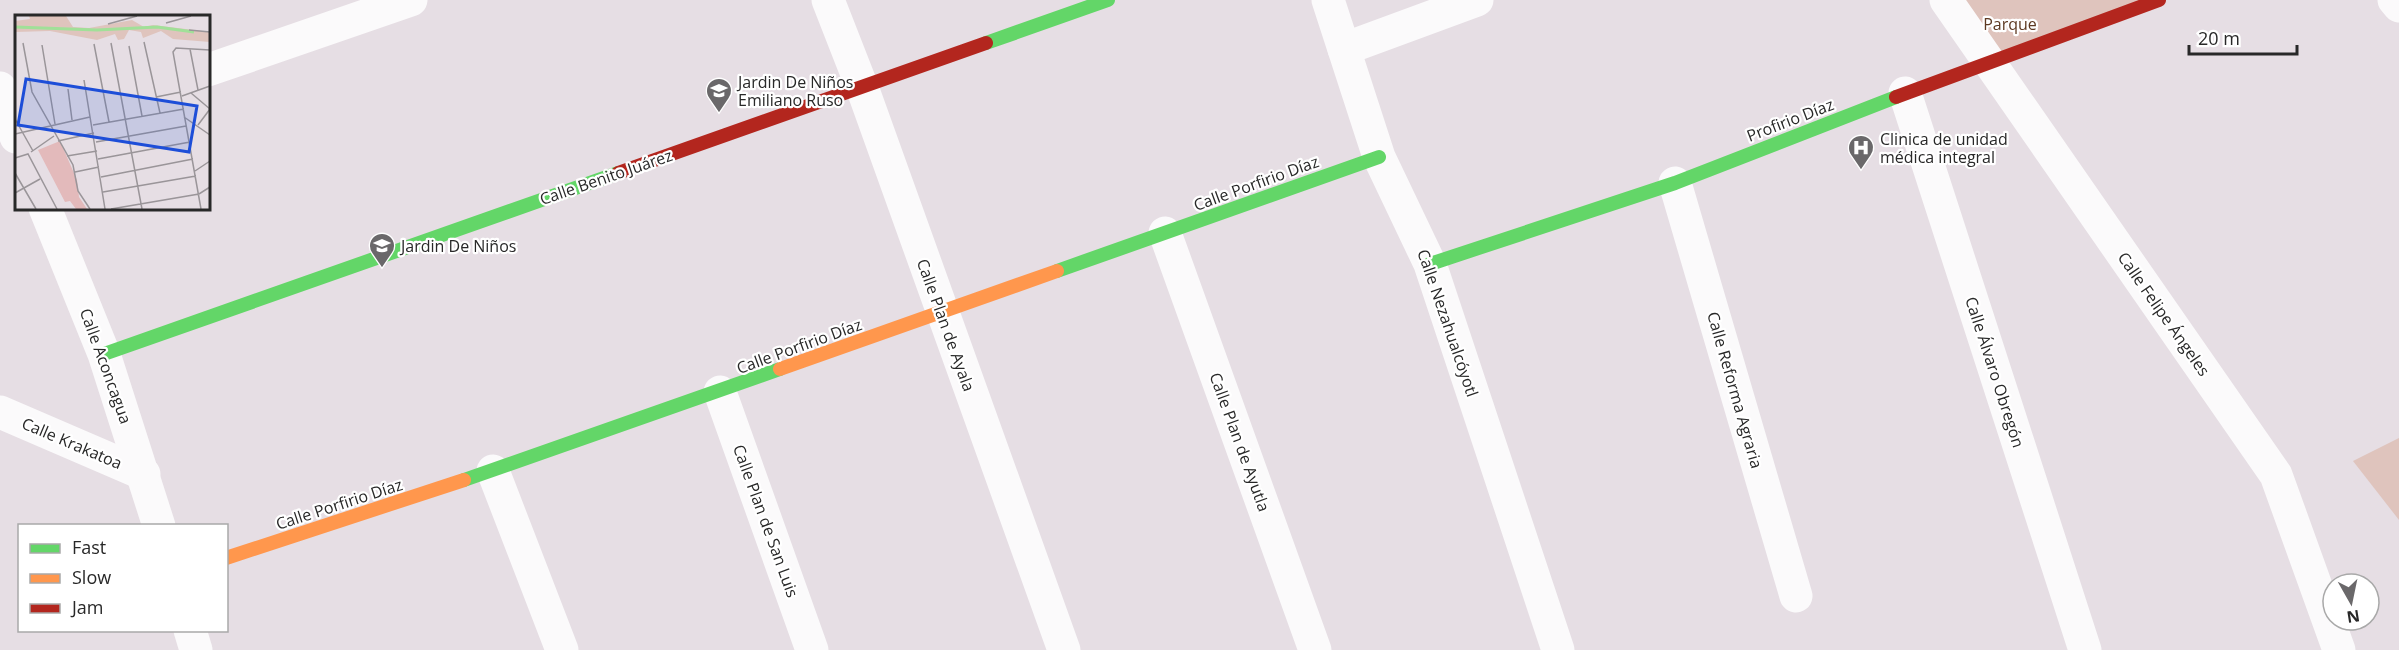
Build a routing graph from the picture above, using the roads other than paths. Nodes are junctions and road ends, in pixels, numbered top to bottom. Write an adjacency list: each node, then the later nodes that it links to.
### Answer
1 (411, 0): 12 (street)
2 (828, 0): 13 (street, Calle Plan de Ayala)
3 (1108, 0): 13 (street, Calle Benito Juárez)
4 (1328, 0): 10 (street, Calle Nezahualcóyotl)
5 (1477, 0): 10 (street)
6 (1946, 0): 11 (street, Calle Felipe Ángeles)
7 (2159, 0): 11 (street, Profirio Díaz)
8 (2394, 0): 9 (street)
9 (2399, 6)
10 (1344, 49): 17 (street, Calle Nezahualcóyotl)
11 (1989, 61): 15 (street, Profirio Díaz); 39 (street, Calle Felipe Ángeles)
12 (210, 69)
13 (862, 87): 22 (street, Calle Plan de Ayala); 23 (street, Calle Benito Juárez)
14 (0, 88): 16 (street)
15 (1905, 93): 18 (street, Profirio Díaz); 38 (street, Calle Álvaro Obregón)
16 (15, 133)
17 (1379, 157): 20 (street, Calle Porfirio Díaz); 21 (street, Calle Nezahualcóyotl)
18 (1674, 183): 21 (street, Profirio Díaz); 30 (street, Calle Reforma Agraria)
19 (46, 210): 23 (street, Calle Aconcagua)
20 (1165, 233): 22 (street, Calle Porfirio Díaz); 36 (street, Calle Plan de Ayutla)
21 (1430, 264): 37 (street, Calle Nezahualcóyotl)
22 (942, 313): 24 (street, Calle Porfirio Díaz); 35 (street, Calle Plan de Ayala)
23 (104, 354): 27 (street, Calle Aconcagua)
24 (720, 392): 26 (street, Calle Porfirio Díaz); 34 (street, Calle Plan de San Luis)
25 (0, 412): 27 (street, Calle Krakatoa)
26 (493, 471): 29 (street, Calle Porfirio Díaz); 33 (street)
27 (144, 474): 28 (street, Calle Aconcagua)
28 (159, 524)
29 (228, 557)
30 (1796, 596)
31 (191, 632): 32 (street)
32 (196, 650)
33 (562, 650)
34 (812, 650)
35 (1064, 650)
36 (1316, 650)
37 (1558, 650)
38 (2085, 650)
39 (2339, 650)

